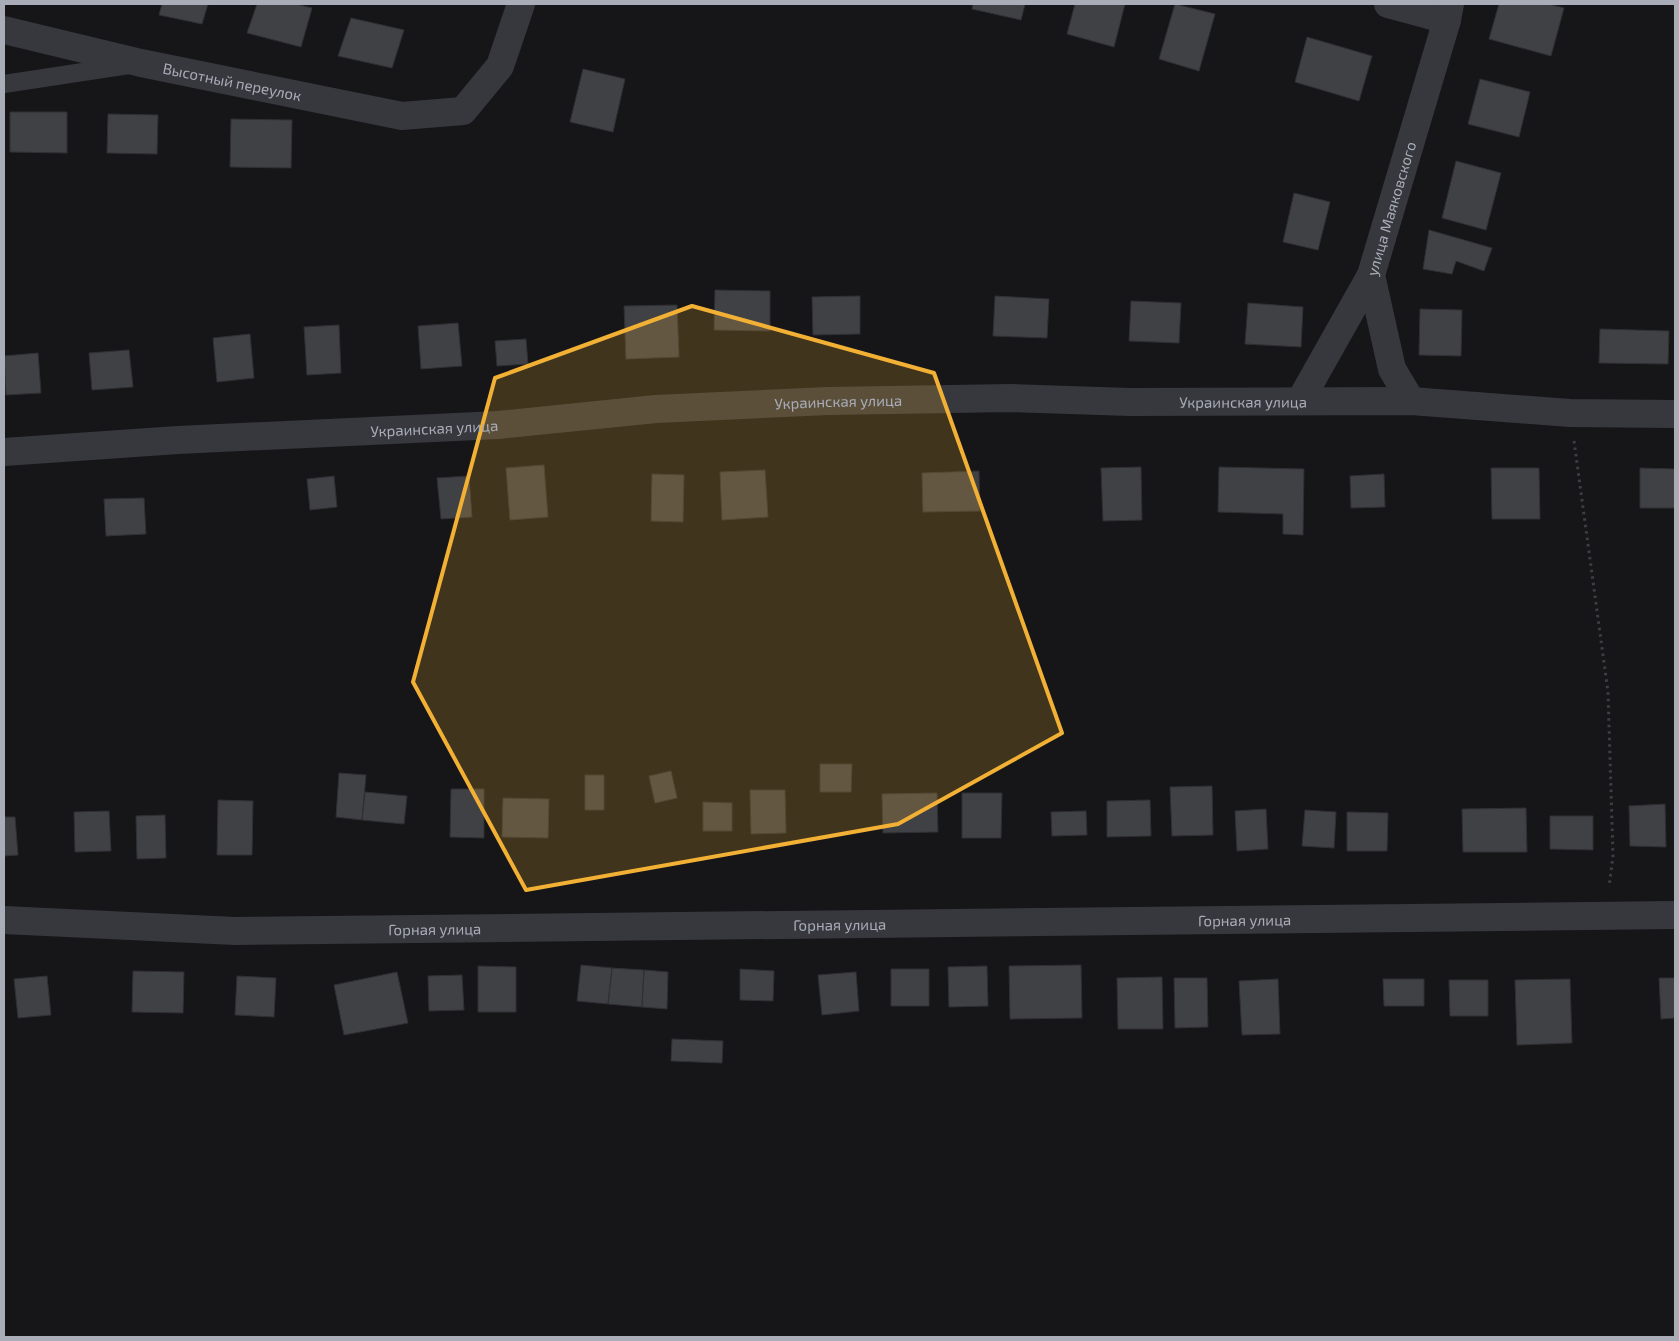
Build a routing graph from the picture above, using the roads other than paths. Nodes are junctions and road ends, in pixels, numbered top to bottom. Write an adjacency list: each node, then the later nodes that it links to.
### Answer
1 (521, 4): 5 (street, Высотный переулок)
2 (1388, 4): 3 (street)
3 (1448, 12): 7 (street, улица Маяковского)
4 (4, 30): 5 (street, Высотный переулок)
5 (141, 63): 6 (lane)
6 (4, 84)
7 (1371, 275): 8 (street, улица Маяковского); 9 (street)
8 (1300, 401): 9 (street, Украинская улица); 11 (street, Украинская улица)
9 (1411, 401): 10 (street, Украинская улица)
10 (1675, 414)
11 (4, 452)
12 (1675, 915): 13 (street, Горная улица)
13 (4, 920)

